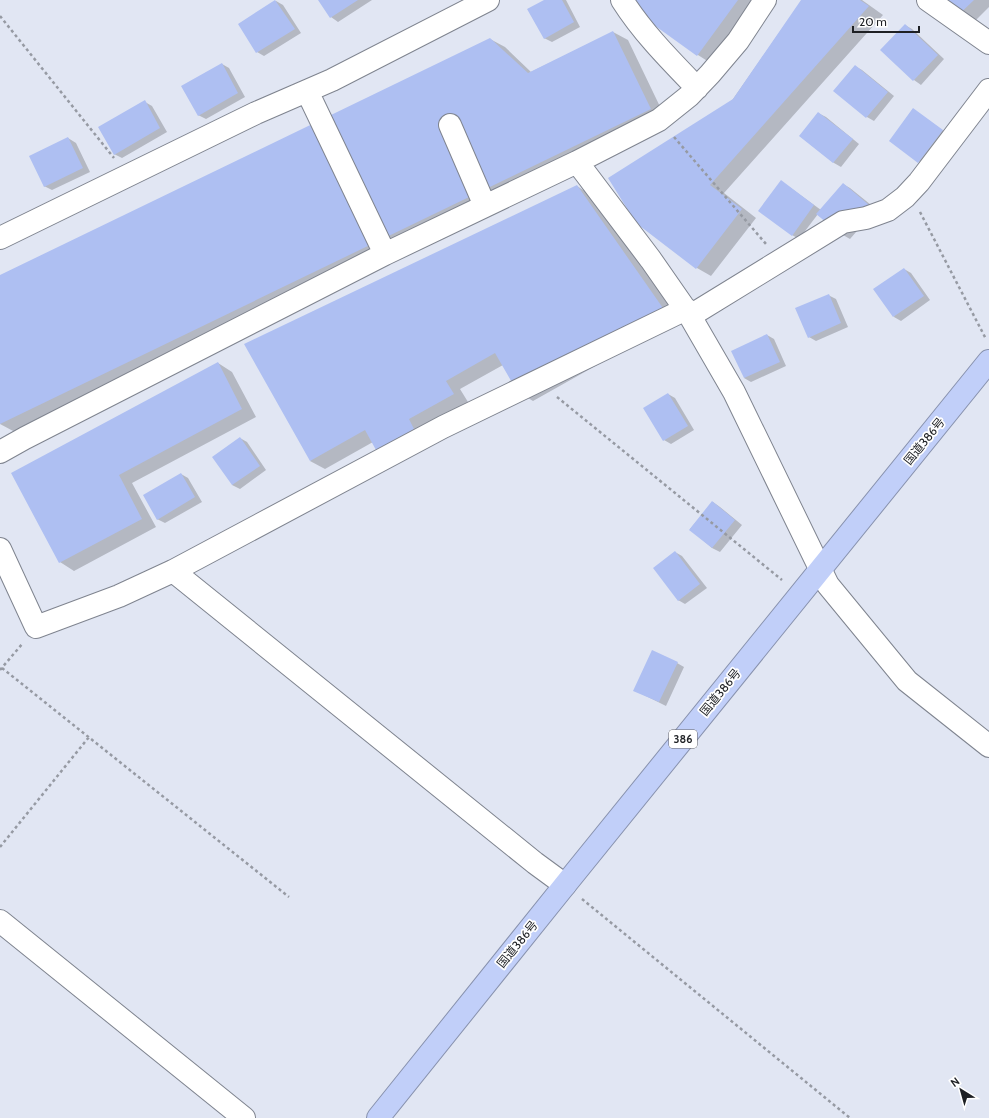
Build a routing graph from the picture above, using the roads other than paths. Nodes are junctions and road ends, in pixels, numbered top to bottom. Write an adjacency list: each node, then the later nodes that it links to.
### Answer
1 (488, 0): 8 (street)
2 (622, 0): 6 (street)
3 (765, 0): 6 (street)
4 (928, 0): 5 (street)
5 (989, 43)
6 (697, 88): 10 (street)
7 (989, 90): 14 (street)
8 (307, 91): 12 (street); 13 (street)
9 (450, 125): 11 (street)
10 (577, 162): 11 (street); 14 (street)
11 (485, 206): 13 (street)
12 (0, 238)
13 (385, 254): 16 (street)
14 (688, 312): 18 (street); 19 (street)
15 (989, 361): 18 (highway, 国道386号 / 386)
16 (0, 452)
17 (0, 550): 19 (street)
18 (820, 569): 20 (street); 21 (highway, 国道386号 / 386)
19 (173, 571): 21 (street)
20 (989, 746)
21 (564, 885): 24 (highway, 国道386号 / 386)
22 (0, 921): 23 (street)
23 (244, 1118)
24 (378, 1118)

